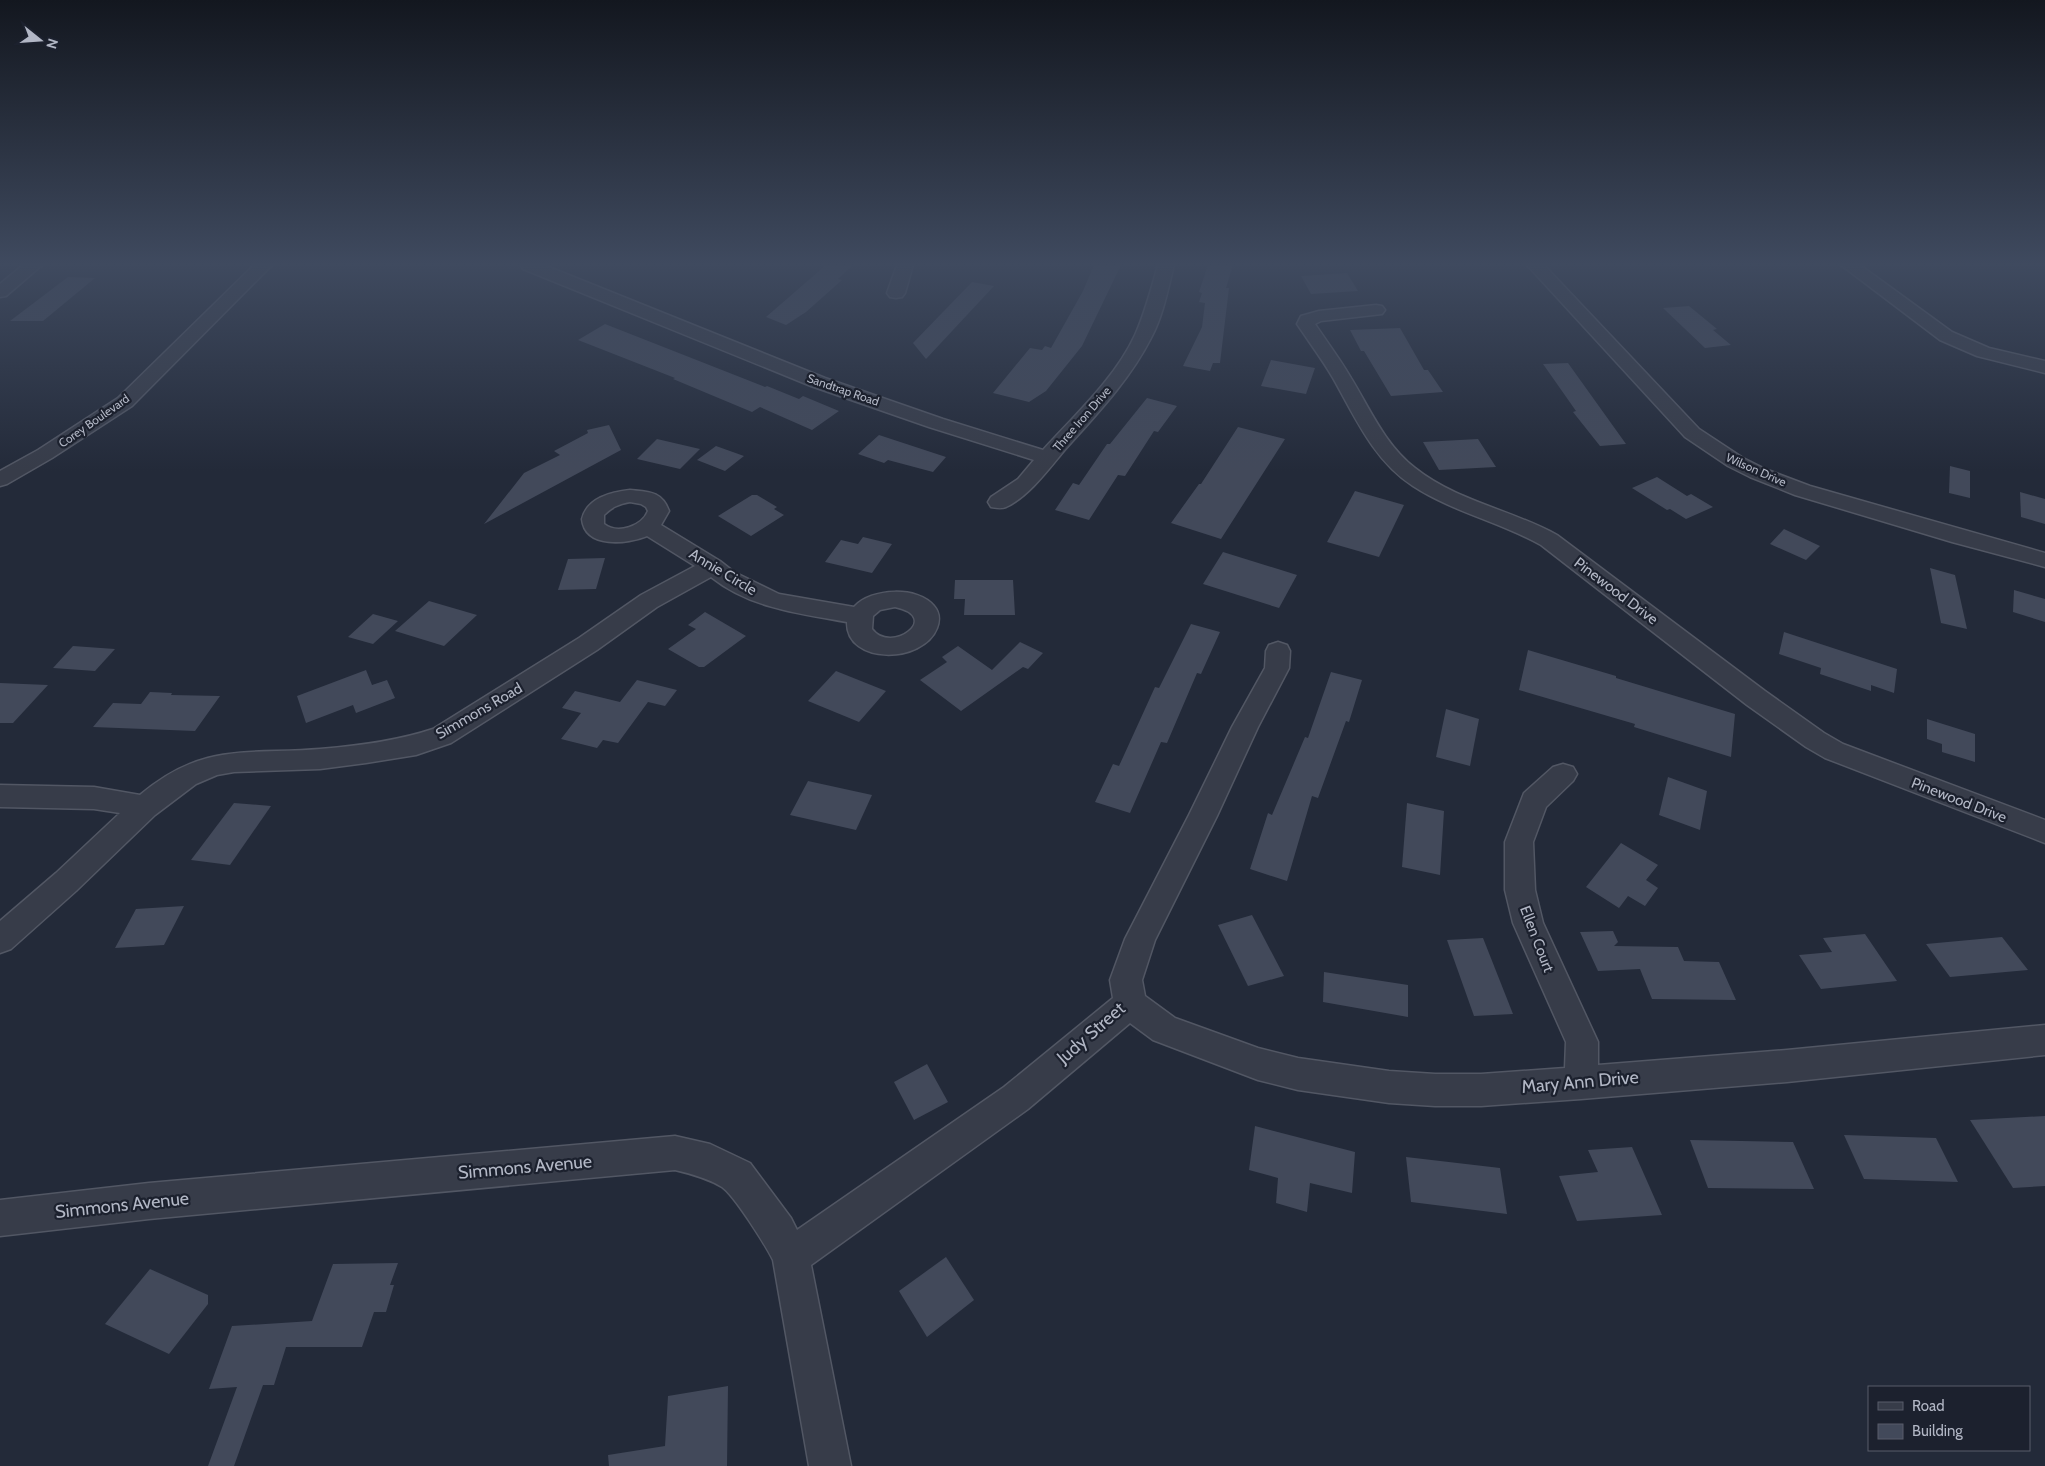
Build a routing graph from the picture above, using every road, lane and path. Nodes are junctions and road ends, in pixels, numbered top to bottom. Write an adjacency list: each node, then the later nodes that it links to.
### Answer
1 (194, 333): 9 (street, Corey Boulevard)
2 (698, 333): 8 (street, Sandtrap Road)
3 (1143, 333): 8 (street, Three Iron Drive)
4 (1312, 333): 19 (street, Pinewood Drive)
5 (1599, 333): 12 (street, Wilson Drive)
6 (1943, 333): 7 (street)
7 (2045, 367)
8 (1048, 458): 10 (street, Three Iron Drive)
9 (0, 480)
10 (998, 502)
11 (649, 526): 13 (street, Annie Circle)
12 (2045, 560)
13 (712, 566): 14 (street, Annie Circle); 18 (street, Simmons Road)
14 (860, 616)
15 (1278, 651): 21 (street, Judy Street)
16 (1563, 774): 23 (street, Ellen Court)
17 (0, 796): 18 (street)
18 (145, 807): 20 (street)
19 (2045, 832)
20 (0, 940)
21 (1130, 1004): 23 (street, Mary Ann Drive); 25 (street, Judy Street)
22 (2045, 1040): 23 (street, Mary Ann Drive)
23 (1581, 1083)
24 (0, 1218): 25 (street, Simmons Avenue)
25 (791, 1257): 26 (street, Simmons Avenue)
26 (830, 1466)

